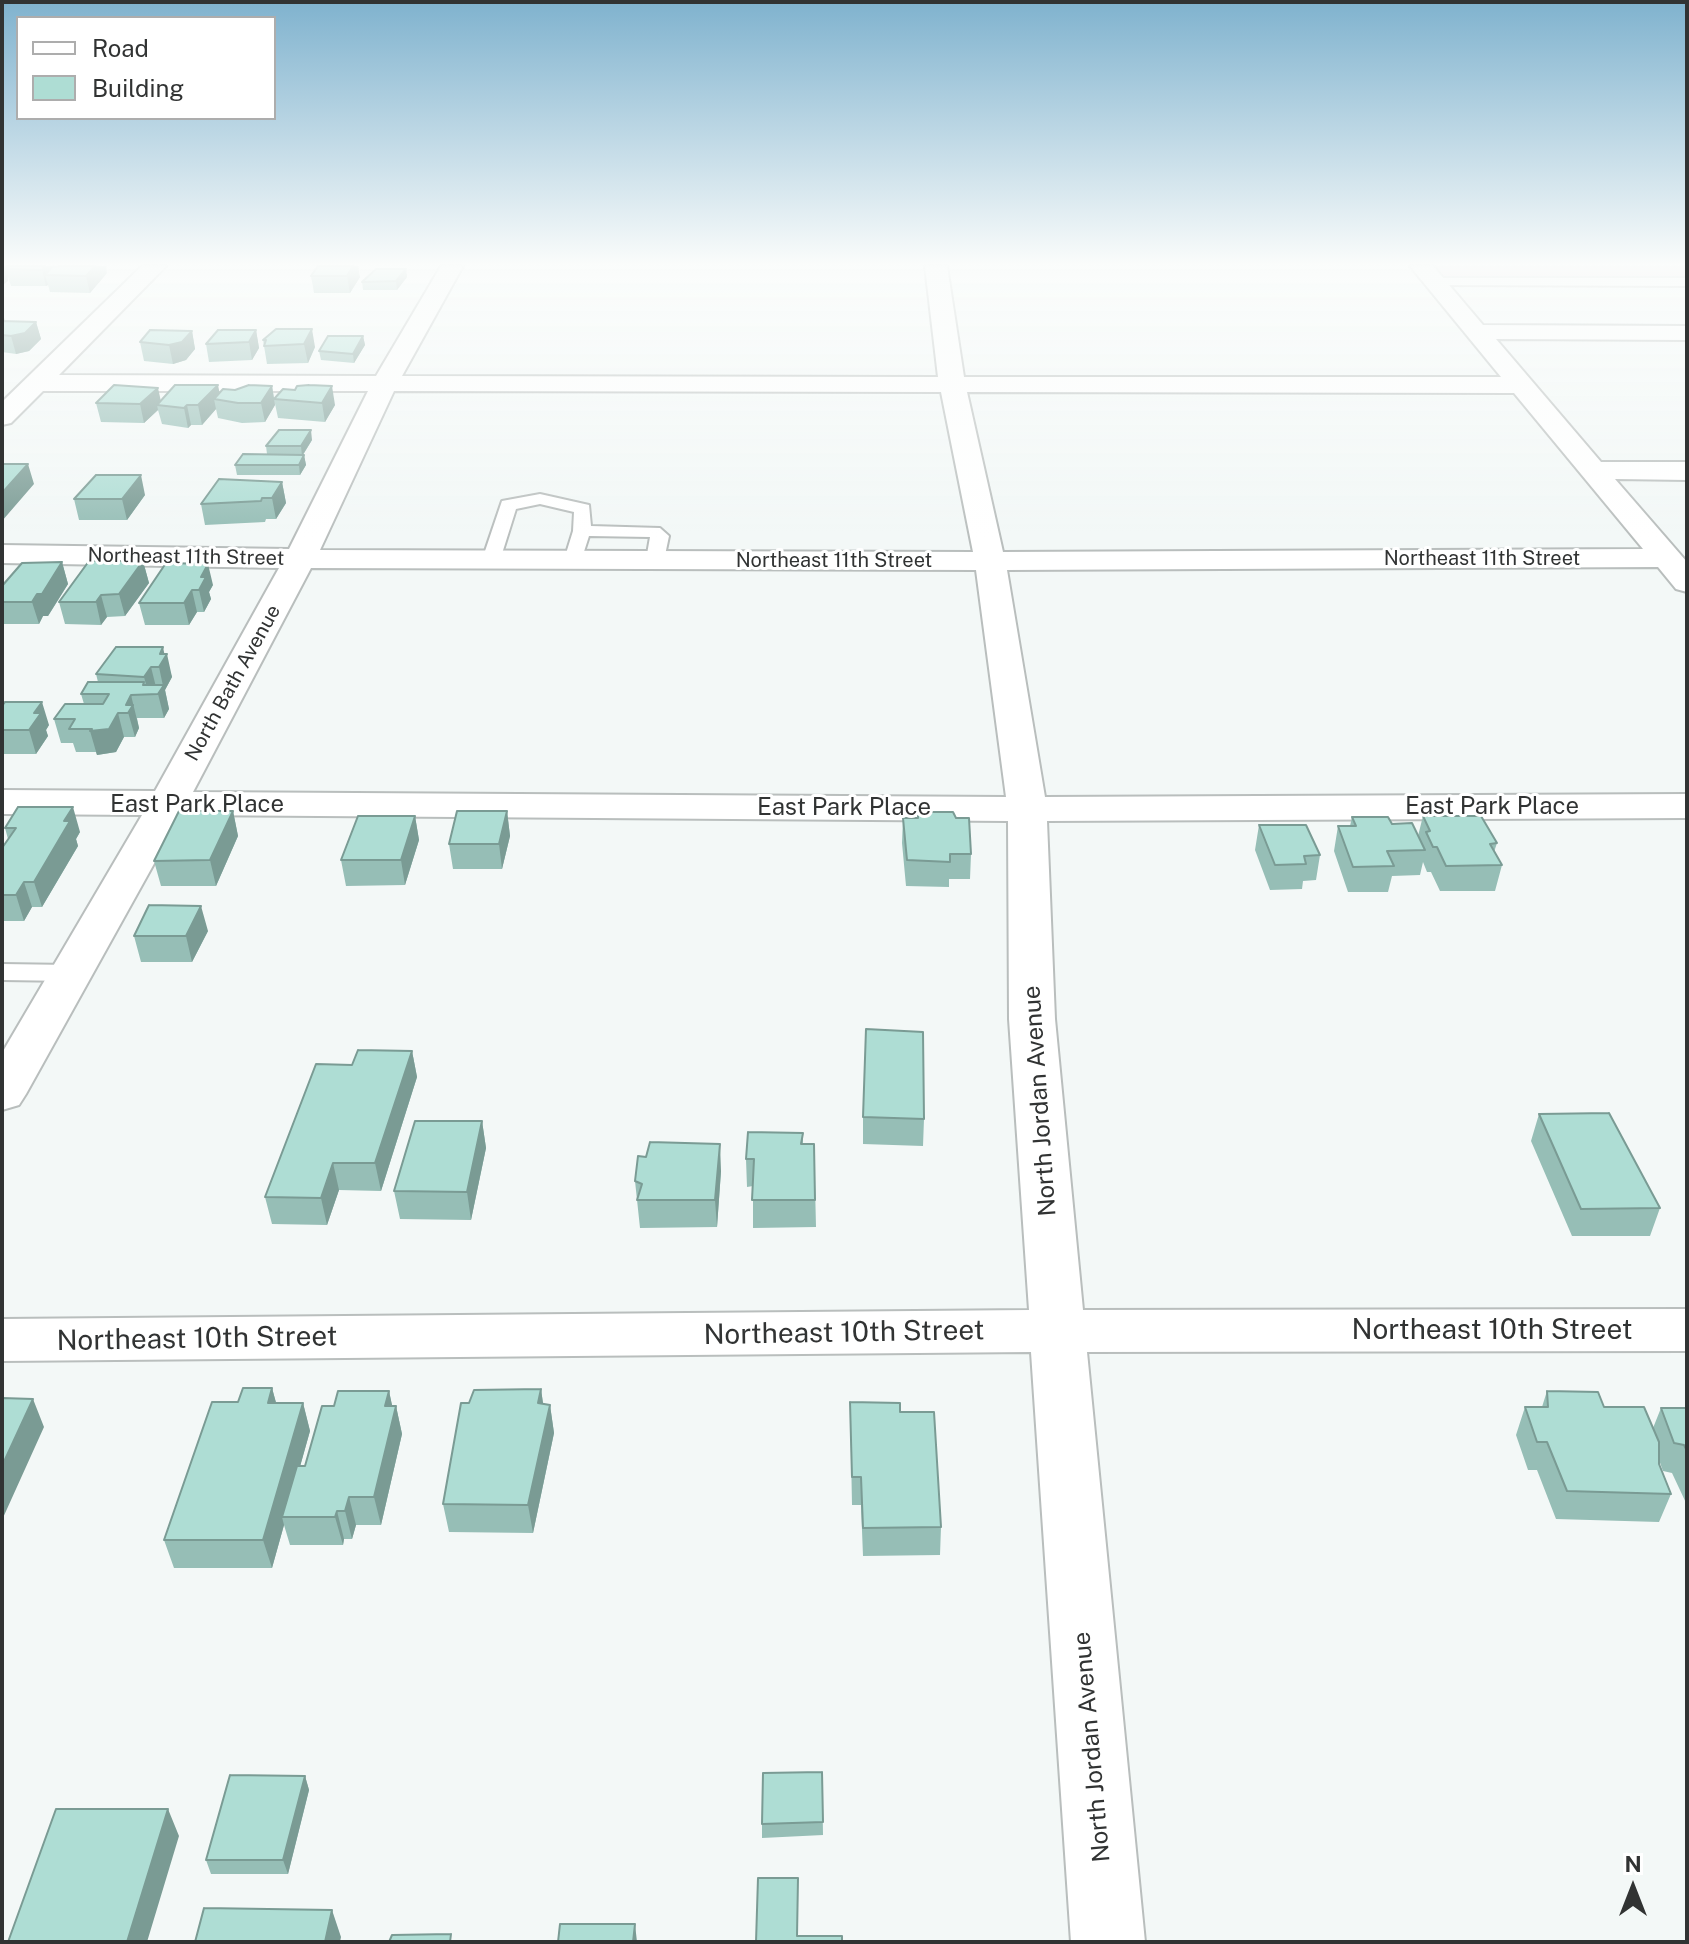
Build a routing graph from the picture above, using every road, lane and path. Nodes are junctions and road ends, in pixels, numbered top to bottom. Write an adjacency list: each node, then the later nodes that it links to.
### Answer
1 (55, 357): 5 (street)
2 (400, 357): 6 (street, North Bath Avenue)
3 (948, 357): 7 (street, North Jordan Avenue)
4 (1496, 357): 8 (street)
5 (32, 378): 6 (street); 9 (street)
6 (385, 383): 7 (street); 15 (street, North Bath Avenue)
7 (952, 384): 8 (street); 17 (street, North Jordan Avenue)
8 (1519, 385): 10 (street)
9 (2, 417)
10 (1592, 470): 11 (street); 14 (street)
11 (1687, 471)
12 (578, 546): 16 (street, Northeast 11th Street); 16 (lane); 17 (street, Northeast 11th Street)
13 (2, 554): 15 (street, Northeast 11th Street)
14 (1667, 558): 17 (street, Northeast 11th Street); 18 (street)
15 (300, 559): 16 (street, Northeast 11th Street); 20 (street, North Bath Avenue)
16 (491, 560)
17 (990, 561): 22 (street, North Jordan Avenue)
18 (1687, 582)
19 (2, 802): 20 (street, East Park Place)
20 (167, 805): 22 (street, East Park Place); 24 (street, North Bath Avenue)
21 (1687, 806): 22 (street, East Park Place)
22 (1027, 809): 27 (street, North Jordan Avenue)
23 (2, 972): 24 (lane)
24 (71, 973): 25 (street, North Bath Avenue)
25 (2, 1094)
26 (1687, 1330): 27 (street, Northeast 10th Street)
27 (1057, 1331): 28 (street, Northeast 10th Street); 29 (street, North Jordan Avenue)
28 (2, 1340)
29 (1108, 1942)

